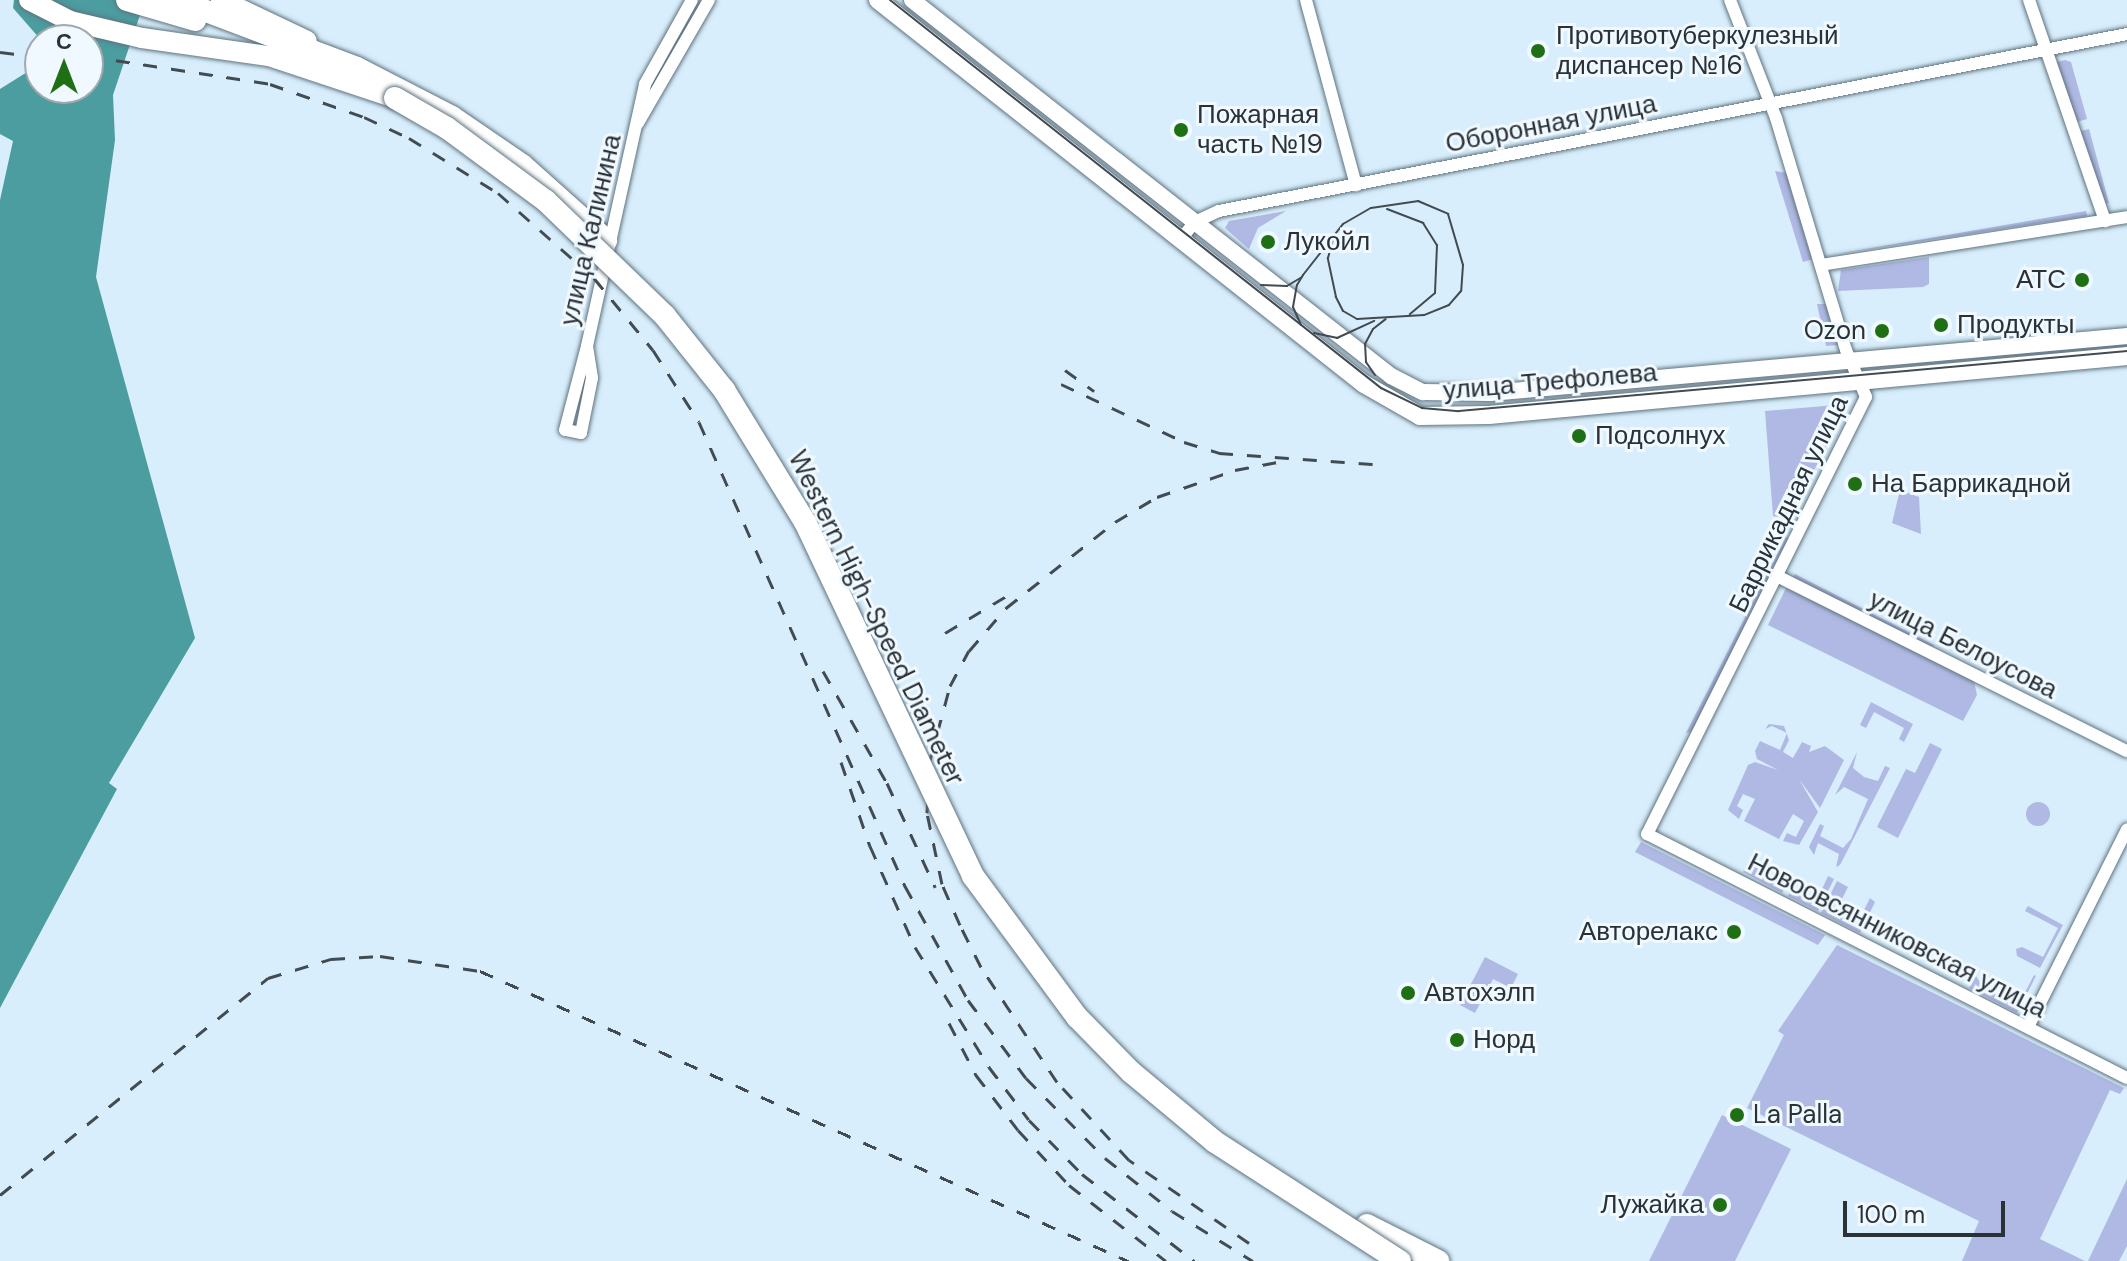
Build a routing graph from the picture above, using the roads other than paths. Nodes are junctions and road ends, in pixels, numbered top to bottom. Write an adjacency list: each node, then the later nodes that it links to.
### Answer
1 (29, 0): 15 (main road)
2 (127, 0): 15 (highway, Western High-Speed Diameter)
3 (177, 0): 14 (highway, Western High-Speed Diameter)
4 (221, 0): 14 (main road)
5 (692, 0): 17 (street, улица Калинина)
6 (709, 0): 17 (street, улица Калинина)
7 (878, 0): 22 (main road, улица Трефолева)
8 (912, 0): 21 (street, улица Трефолева)
9 (1306, 0): 18 (street)
10 (1730, 0): 16 (street, Баррикадная улица)
11 (2029, 0): 13 (street)
12 (2127, 34): 13 (street, Оборонная улица)
13 (2046, 49): 16 (street, Оборонная улица); 20 (street)
14 (357, 68): 36 (highway, Western High-Speed Diameter)
15 (395, 98): 35 (highway, Western High-Speed Diameter, bridge)
16 (1768, 104): 18 (street, Оборонная улица); 23 (street, Баррикадная улица)
17 (638, 123): 25 (street, улица Калинина)
18 (1356, 185): 21 (street, Оборонная улица)
19 (2127, 217): 20 (street)
20 (2105, 221): 23 (street)
21 (1195, 222): 22 (street); 27 (street, улица Трефолева)
22 (1181, 239): 28 (main road, улица Трефолева)
23 (1821, 265): 27 (street, Баррикадная улица)
24 (2127, 336): 27 (street, улица Трефолева)
25 (587, 346): 25 (street, улица Калинина)
26 (2127, 356): 28 (main road, улица Трефолева)
27 (1852, 360): 28 (street, Баррикадная улица)
28 (1862, 380): 29 (street, Баррикадная улица)
29 (1779, 577): 30 (street, улица Белоусова); 32 (street, Баррикадная улица)
30 (2127, 751)
31 (2127, 829): 33 (street)
32 (1647, 834): 33 (street, Новоовсянниковская улица)
33 (2028, 1027): 34 (street, Новоовсянниковская улица)
34 (2127, 1078)
35 (1400, 1261)
36 (1438, 1261)

